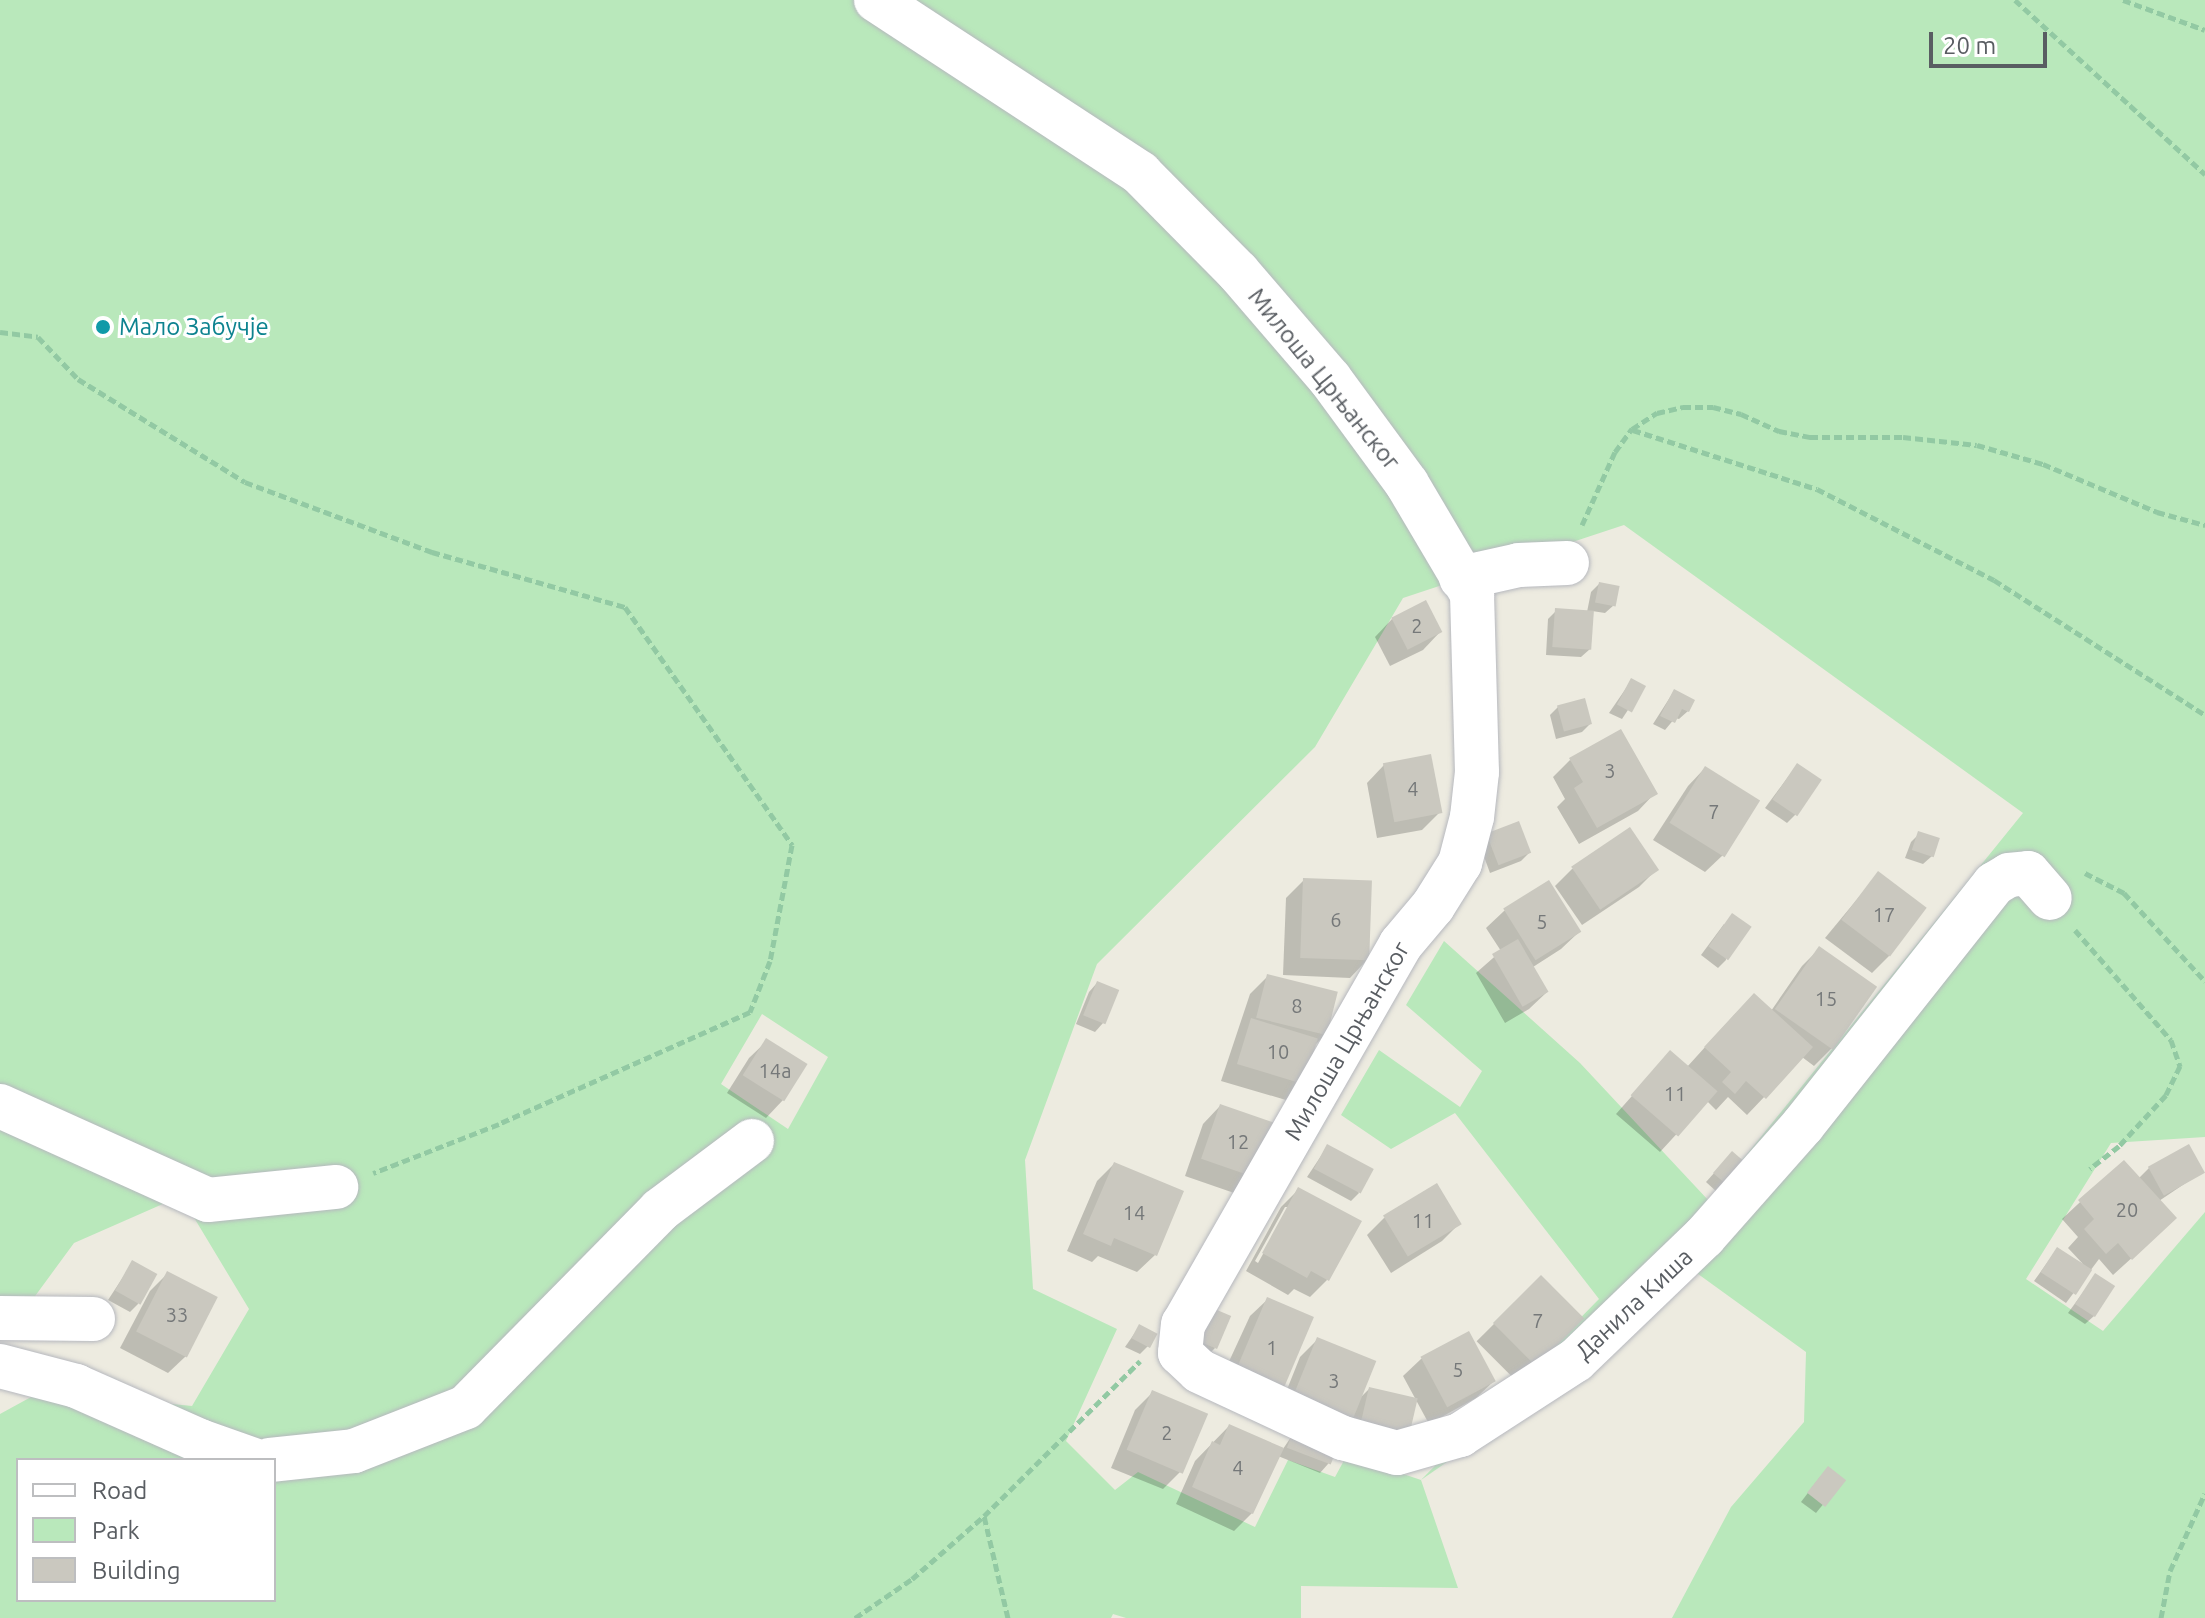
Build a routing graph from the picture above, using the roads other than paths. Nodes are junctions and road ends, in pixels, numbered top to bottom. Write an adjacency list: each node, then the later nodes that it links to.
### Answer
1 (876, 0): 3 (street, Милоша Црњанског)
2 (1567, 563): 3 (street)
3 (1461, 578): 10 (street, Милоша Црњанског)
4 (2024, 885): 10 (street, Данила Киша)
5 (0, 1106): 7 (street)
6 (752, 1141): 13 (street)
7 (336, 1187)
8 (0, 1318): 9 (street)
9 (93, 1319)
10 (1183, 1324)
11 (0, 1366): 12 (street)
12 (248, 1458)
13 (276, 1459)

